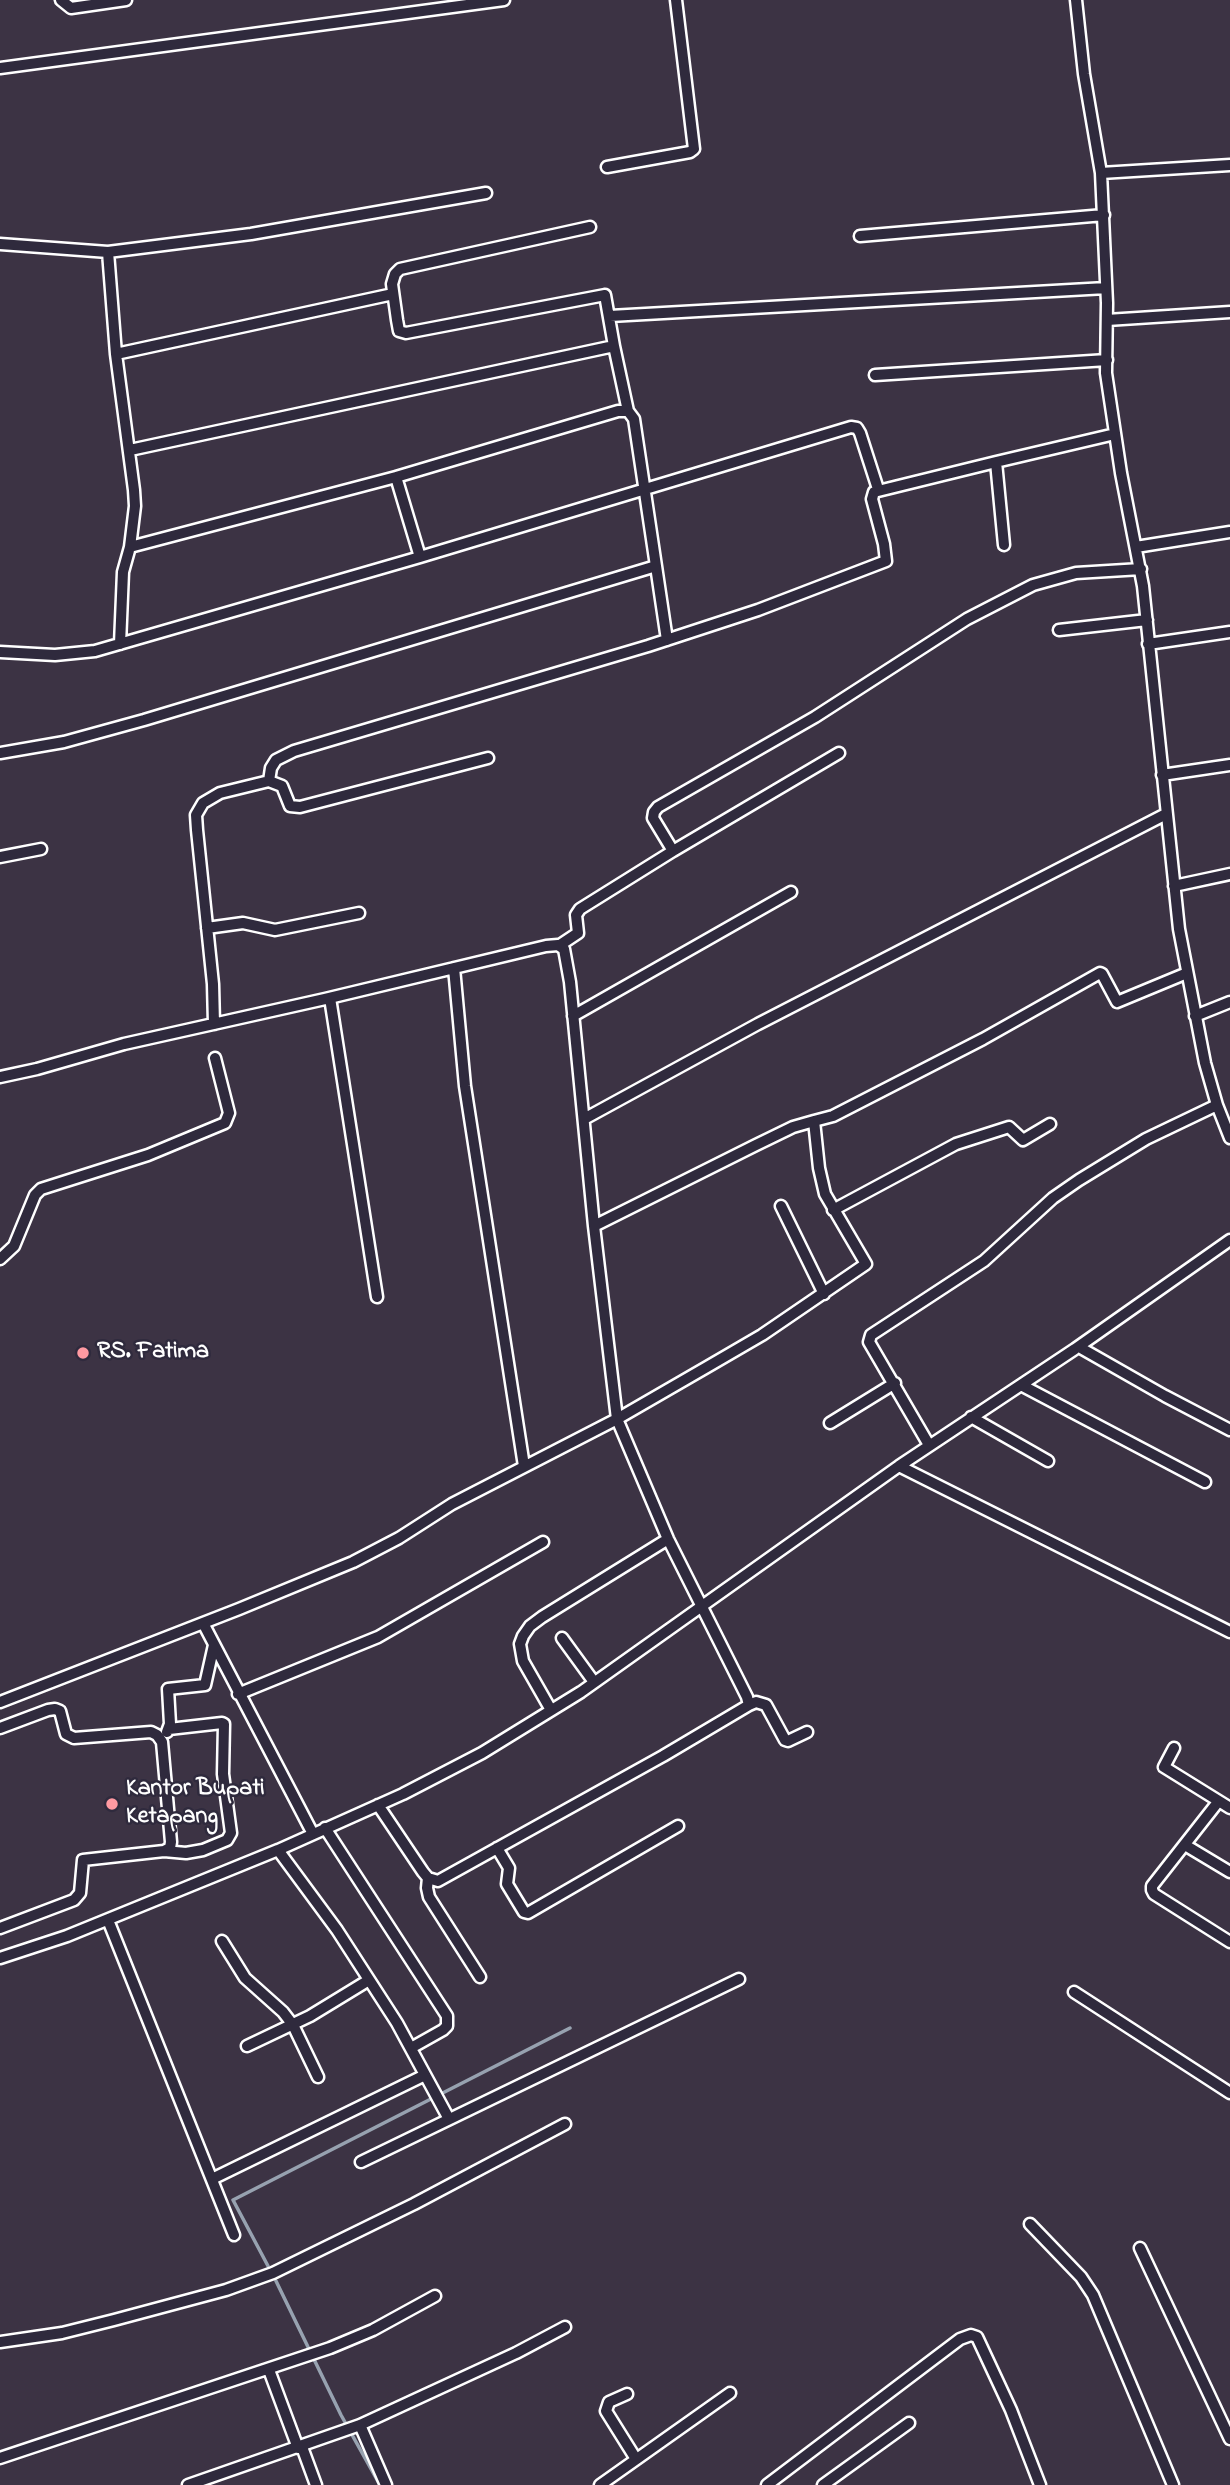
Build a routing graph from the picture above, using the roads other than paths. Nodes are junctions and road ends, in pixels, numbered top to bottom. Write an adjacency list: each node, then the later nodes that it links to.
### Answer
1 (61, 0): 2 (street)
2 (126, 0)
3 (504, 0): 6 (street)
4 (676, 0): 8 (street)
5 (1076, 0): 9 (street)
6 (0, 68)
7 (1230, 164): 9 (street)
8 (607, 167)
9 (1101, 173): 11 (street)
10 (486, 193): 15 (street)
11 (1104, 215): 13 (street); 16 (street)
12 (590, 227): 17 (street)
13 (860, 236)
14 (0, 244): 15 (street)
15 (108, 252): 22 (street)
16 (1106, 288): 19 (street); 20 (street)
17 (393, 294): 19 (street); 22 (street)
18 (1230, 312): 20 (street)
19 (610, 316): 21 (street)
20 (1107, 320): 23 (street)
21 (614, 346): 25 (street); 27 (street)
22 (116, 354): 27 (street)
23 (1107, 360): 24 (street); 26 (street)
24 (875, 375)
25 (628, 411): 29 (street); 30 (street)
26 (1115, 434): 28 (street); 35 (street)
27 (130, 450): 34 (street)
28 (996, 462): 31 (street); 33 (street)
29 (396, 477): 34 (street); 36 (street)
30 (645, 489): 31 (street); 36 (street); 37 (street)
31 (878, 489): 42 (street)
32 (1230, 532): 35 (street)
33 (1004, 545)
34 (130, 547): 44 (street)
35 (1136, 547): 38 (street)
36 (420, 558): 44 (street)
37 (656, 566): 42 (street); 46 (street)
38 (1141, 569): 39 (street); 54 (street)
39 (1147, 620): 40 (street); 43 (street)
40 (1059, 629)
41 (1230, 632): 43 (street)
42 (667, 640): 51 (street)
43 (1148, 643): 50 (street)
44 (120, 644): 45 (street)
45 (0, 652)
46 (0, 753)
47 (839, 753): 54 (street)
48 (488, 758): 51 (street)
49 (1230, 765): 50 (street)
50 (1162, 775): 52 (street)
51 (269, 780): 60 (street)
52 (1166, 814): 57 (street); 72 (street)
53 (41, 849): 55 (street)
54 (673, 851): 61 (street)
55 (0, 858)
56 (1230, 874): 57 (street)
57 (1174, 886): 63 (street)
58 (790, 892): 66 (street)
59 (359, 912): 60 (street)
60 (208, 928): 68 (street)
61 (560, 945): 62 (street); 66 (street)
62 (454, 968): 64 (street); 92 (street)
63 (1187, 973): 67 (street); 73 (street)
64 (330, 998): 68 (street); 82 (street)
65 (1230, 1002): 67 (street)
66 (573, 1016): 72 (street)
67 (1195, 1016): 71 (street)
68 (214, 1024): 70 (street)
69 (215, 1058): 80 (street)
70 (0, 1077)
71 (1217, 1105): 75 (street); 84 (street)
72 (584, 1119): 78 (street)
73 (814, 1121): 77 (street); 78 (street)
74 (1050, 1125): 77 (street)
75 (1230, 1138)
76 (782, 1206): 81 (street)
77 (833, 1210): 81 (street)
78 (594, 1226): 87 (street)
79 (1230, 1240): 83 (street)
80 (0, 1259)
81 (824, 1294): 87 (street)
82 (377, 1297)
83 (1079, 1347): 85 (street); 89 (street)
84 (895, 1383): 88 (street); 90 (street)
85 (1021, 1384): 86 (street); 94 (street)
86 (971, 1417): 90 (street); 91 (street)
87 (617, 1419): 92 (street); 95 (street)
88 (830, 1423)
89 (1230, 1430)
90 (929, 1445): 93 (street)
91 (1048, 1461)
92 (524, 1466): 98 (street)
93 (899, 1466): 97 (street); 99 (street)
94 (1205, 1482)
95 (668, 1539): 97 (street); 106 (street)
96 (543, 1542): 103 (street)
97 (701, 1604): 102 (street); 105 (street)
98 (203, 1623): 101 (street); 104 (street)
99 (1230, 1632)
100 (562, 1638): 102 (street)
101 (214, 1645): 103 (street); 108 (street)
102 (594, 1682): 106 (street)
103 (238, 1694): 117 (street)
104 (0, 1702)
105 (749, 1705): 109 (street); 119 (street)
106 (551, 1710): 113 (street)
107 (0, 1728): 110 (street)
108 (169, 1728): 110 (street); 121 (street)
109 (807, 1732)
110 (162, 1742): 121 (street)
111 (1174, 1748): 112 (street)
112 (1218, 1802): 114 (street); 118 (street)
113 (378, 1805): 116 (street); 123 (street)
114 (1230, 1808)
115 (678, 1826): 119 (street)
116 (324, 1828): 117 (street); 135 (street)
117 (313, 1834): 120 (street)
118 (1185, 1845): 122 (street); 127 (street)
119 (497, 1848): 123 (street)
120 (278, 1850): 124 (street); 131 (street)
121 (164, 1851): 125 (street)
122 (1230, 1872)
123 (428, 1878): 129 (street)
124 (108, 1920): 128 (street); 142 (street)
125 (0, 1928)
126 (222, 1941): 133 (street)
127 (1230, 1942)
128 (0, 1958)
129 (480, 1977)
130 (739, 1979): 139 (street)
131 (369, 1980): 133 (street); 135 (street)
132 (1073, 1992): 138 (street)
133 (293, 2025): 134 (street); 137 (street)
134 (247, 2046)
135 (411, 2048): 136 (street)
136 (425, 2075): 139 (street); 142 (street)
137 (318, 2077)
138 (1230, 2093)
139 (449, 2119): 141 (street)
140 (565, 2124): 148 (street)
141 (361, 2162)
142 (212, 2179): 144 (street)
143 (1030, 2224): 165 (street)
144 (234, 2235)
145 (1140, 2248): 154 (street)
146 (435, 2297): 149 (street)
147 (565, 2327): 153 (street)
148 (0, 2342)
149 (269, 2370): 155 (street); 156 (street)
150 (730, 2393): 157 (street)
151 (627, 2394): 157 (street)
152 (909, 2423): 163 (street)
153 (360, 2425): 155 (street); 160 (street)
154 (1230, 2439)
155 (300, 2448): 158 (street); 159 (street)
156 (0, 2458)
157 (636, 2459): 161 (street)
158 (188, 2485)
159 (316, 2485)
160 (386, 2485)
161 (600, 2485)
162 (768, 2485): 164 (street)
163 (823, 2485)
164 (1041, 2485)
165 (1173, 2485)

